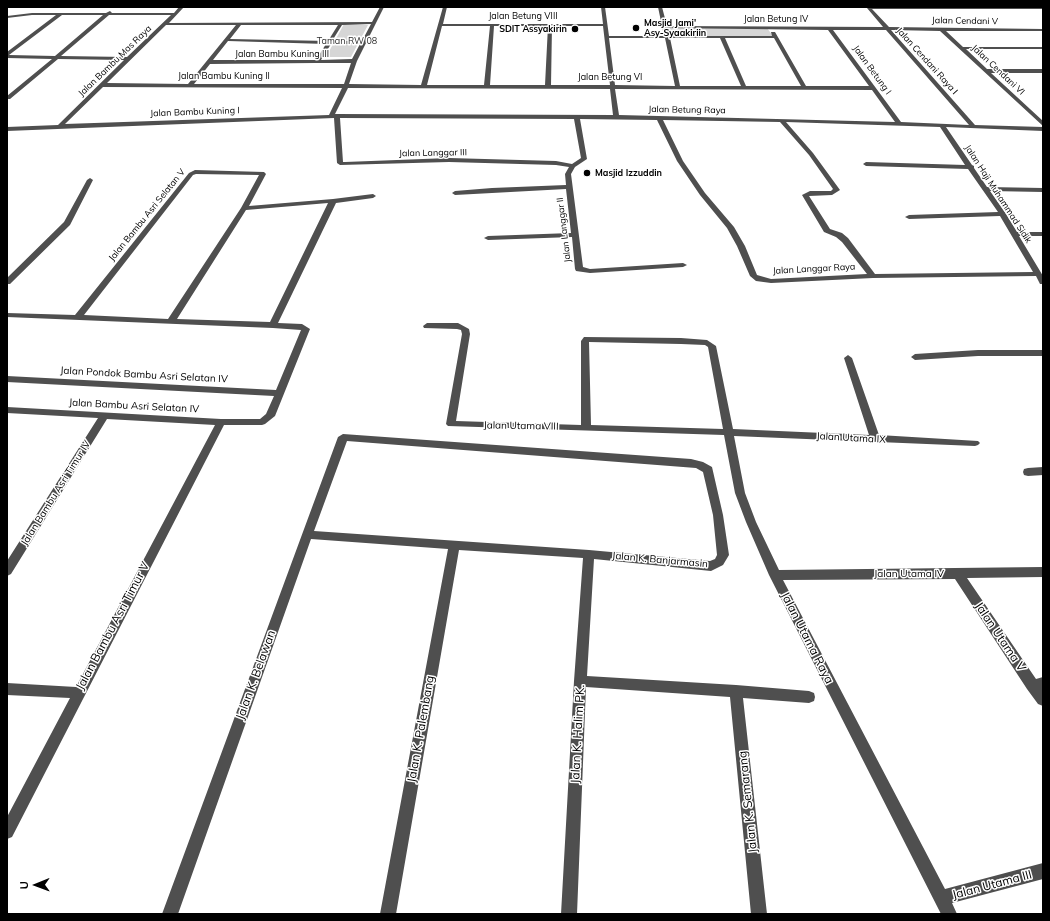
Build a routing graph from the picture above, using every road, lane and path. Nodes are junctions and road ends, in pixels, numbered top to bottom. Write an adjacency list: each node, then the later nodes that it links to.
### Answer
1 (116, 7): 13 (street)
2 (182, 7): 14 (street, Jalan Bambu Mas Raya)
3 (382, 7): 17 (street)
4 (445, 7): 20 (street)
5 (603, 7): 23 (street)
6 (660, 7): 24 (street)
7 (838, 7): 8 (street)
8 (851, 7): 9 (street)
9 (868, 7): 10 (street); 27 (street, Jalan Cendani Raya I)
10 (903, 7): 11 (street)
11 (1043, 8)
12 (61, 14): 13 (street); 15 (street); 39 (street)
13 (108, 14): 14 (street); 40 (street)
14 (175, 14): 18 (street, Jalan Bambu Mas Raya)
15 (7, 17)
16 (341, 23): 17 (street); 19 (street); 35 (street)
17 (374, 23): 36 (street)
18 (165, 24): 19 (street); 41 (street, Jalan Bambu Mas Raya)
19 (240, 24): 34 (street)
20 (440, 24): 21 (street, Jalan Betung VIII); 50 (street)
21 (492, 25): 22 (street, Jalan Betung VIII); 51 (street)
22 (550, 25): 23 (street, Jalan Betung VIII); 52 (street)
23 (606, 25): 31 (street)
24 (664, 26): 25 (street, Jalan Betung IV); 30 (street)
25 (770, 27): 26 (street, Jalan Betung IV); 33 (street)
26 (829, 28): 27 (street, Jalan Betung IV); 57 (street, Jalan Betung I)
27 (887, 28): 28 (street, Jalan Cendani V); 68 (street, Jalan Cendani Raya I)
28 (941, 29): 29 (street, Jalan Cendani V); 37 (street, Jalan Cendani VI)
29 (1043, 30)
30 (666, 36): 31 (street); 32 (street); 54 (street)
31 (607, 37): 53 (street)
32 (722, 37): 33 (street); 55 (street)
33 (775, 37): 56 (street)
34 (226, 40): 35 (street); 42 (street)
35 (328, 42): 36 (street); 43 (street)
36 (364, 43): 44 (street)
37 (961, 48): 38 (street); 45 (street, Jalan Cendani VI)
38 (1043, 48)
39 (7, 55): 40 (street)
40 (58, 57): 41 (street); 58 (street)
41 (128, 59): 47 (street, Jalan Bambu Mas Raya)
42 (209, 62): 43 (street, Jalan Bambu Kuning III); 48 (street)
43 (317, 62): 44 (street, Jalan Bambu Kuning III)
44 (354, 62): 49 (street)
45 (987, 71): 46 (street); 65 (street, Jalan Cendani VI)
46 (1043, 71)
47 (102, 84): 48 (street, Jalan Bambu Kuning II); 67 (street, Jalan Bambu Mas Raya)
48 (191, 84): 49 (street, Jalan Bambu Kuning II)
49 (346, 85): 50 (street, Jalan Betung VI); 59 (street)
50 (424, 85): 51 (street, Jalan Betung VI)
51 (487, 86): 52 (street, Jalan Betung VI)
52 (548, 86): 53 (street, Jalan Betung VI)
53 (612, 86): 54 (street, Jalan Betung VI); 61 (street)
54 (678, 87): 55 (street, Jalan Betung VI)
55 (744, 87): 56 (street, Jalan Betung VI)
56 (804, 87): 57 (street, Jalan Betung VI)
57 (873, 88): 64 (street, Jalan Betung I)
58 (8, 98)
59 (334, 116): 60 (street, Jalan Betung Raya); 67 (street, Jalan Bambu Kuning I); 72 (street, Jalan Langgar III)
60 (577, 117): 61 (street, Jalan Betung Raya); 72 (street, Jalan Langgar II)
61 (616, 118): 62 (street, Jalan Betung Raya)
62 (659, 118): 63 (street, Jalan Betung Raya); 90 (street, Jalan Langgar Raya)
63 (781, 120): 64 (street, Jalan Betung Raya); 90 (street)
64 (899, 124): 66 (street, Jalan Betung Raya)
65 (1043, 124)
66 (941, 125): 68 (street, Jalan Betung Raya); 73 (street, Jalan Haji Muhammad Sidik)
67 (60, 126): 70 (street, Jalan Bambu Kuning I)
68 (973, 126): 69 (street, Jalan Betung Raya)
69 (1043, 128)
70 (7, 129)
71 (866, 164): 73 (street)
72 (573, 166): 75 (street, Jalan Langgar II)
73 (972, 167): 76 (street, Jalan Haji Muhammad Sidik)
74 (90, 180): 91 (street)
75 (568, 187): 78 (street); 86 (street, Jalan Langgar II)
76 (986, 189): 77 (street); 82 (street, Jalan Haji Muhammad Sidik)
77 (1043, 190)
78 (455, 193)
79 (373, 196): 80 (street)
80 (333, 201): 81 (street); 96 (street)
81 (244, 208): 94 (street, Jalan Bambu Asri Selatan V); 95 (street, Jalan Bambu Asri Selatan V)
82 (1003, 214): 83 (street); 84 (street, Jalan Haji Muhammad Sidik)
83 (909, 217)
84 (1015, 234): 85 (street); 89 (street, Jalan Haji Muhammad Sidik)
85 (1043, 234)
86 (575, 235): 87 (street); 88 (street, Jalan Langgar II)
87 (488, 238)
88 (683, 265)
89 (1038, 274): 90 (street, Jalan Langgar Raya); 92 (street, Jalan Haji Muhammad Sidik)
90 (873, 276)
91 (7, 282)
92 (1043, 282)
93 (7, 315): 94 (street)
94 (78, 317): 95 (street)
95 (171, 321): 96 (street)
96 (273, 325): 102 (street)
97 (427, 326): 106 (street, Jalan Utama VIII)
98 (1043, 353): 99 (street)
99 (915, 357)
100 (848, 358): 109 (street)
101 (7, 379): 102 (street, Jalan Pondok Bambu Asri Selatan IV)
102 (280, 393): 105 (street, Jalan Bambu Asri Selatan IV)
103 (7, 410): 104 (street, Jalan Bambu Asri Selatan IV)
104 (105, 415): 105 (street, Jalan Bambu Asri Selatan IV); 116 (street, Jalan Bambu Asri Timur IV)
105 (221, 422): 124 (street, Jalan Bambu Asri Timur V)
106 (586, 428): 107 (street, Jalan Utama VIII); 107 (street, Jalan Utama Raya)
107 (727, 432): 109 (street, Jalan Utama IX); 119 (street, Jalan Utama Raya)
108 (343, 437): 113 (street, Jalan K. Belawan); 115 (street, Jalan K. Banjarmasin)
109 (875, 439): 110 (street, Jalan Utama IX)
110 (975, 443)
111 (1043, 471): 112 (street)
112 (1028, 472)
113 (307, 535): 114 (street, Jalan K. Banjarmasin); 130 (street, Jalan K. Belawan)
114 (454, 545): 115 (street, Jalan K. Banjarmasin); 131 (street, Jalan K. Palembang)
115 (589, 554): 120 (street, Jalan K. Halim PK.)
116 (7, 571)
117 (1043, 572): 118 (street, Jalan Utama IV)
118 (958, 574): 119 (street, Jalan Utama IV); 121 (street, Jalan Utama V)
119 (775, 575): 129 (street, Jalan Utama Raya)
120 (580, 681): 123 (street); 132 (street, Jalan K. Halim PK.)
121 (1038, 684): 126 (street, Jalan Utama V)
122 (7, 689): 124 (street)
123 (736, 691): 125 (street); 133 (street, Jalan K. Semarang)
124 (78, 693): 127 (street, Jalan Bambu Asri Timur V)
125 (809, 697)
126 (1043, 700)
127 (7, 832)
128 (1043, 871): 129 (street, Jalan Utama III)
129 (941, 898): 134 (street, Jalan Utama Raya)
130 (170, 914)
131 (388, 914)
132 (569, 914)
133 (759, 914)
134 (949, 914)

